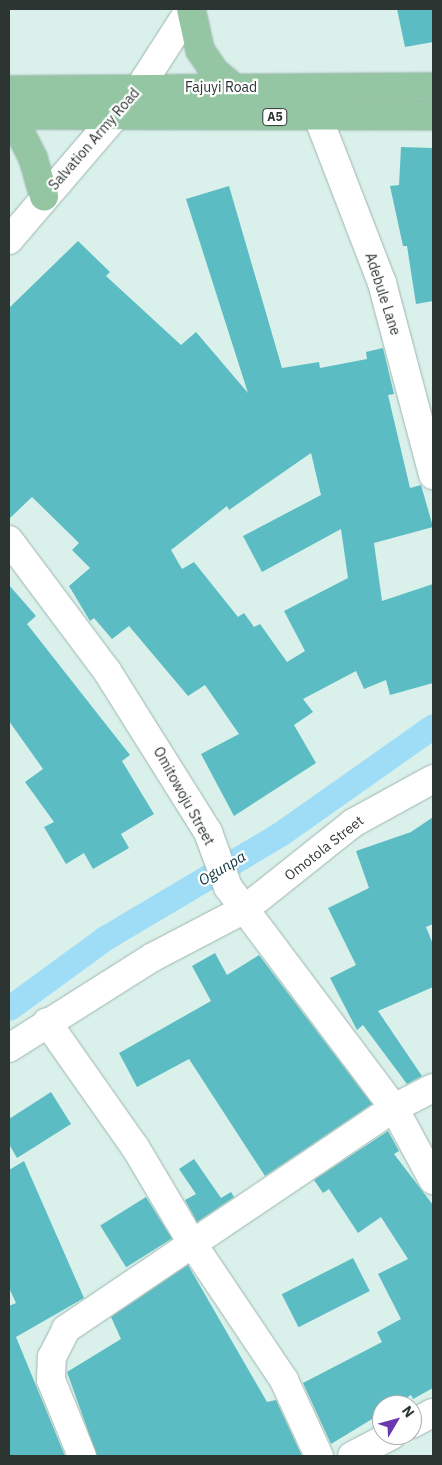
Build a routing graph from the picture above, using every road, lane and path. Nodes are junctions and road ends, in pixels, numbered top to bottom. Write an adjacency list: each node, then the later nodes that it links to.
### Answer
1 (191, 9): 2 (street, Salvation Army Road); 3 (highway)
2 (140, 87): 3 (highway, Fajuyi Road / A5); 5 (highway, Fajuyi Road / A5); 6 (street, Salvation Army Road)
3 (234, 87): 4 (highway, Fajuyi Road / A5)
4 (433, 87)
5 (9, 107): 6 (highway, A5); 9 (highway)
6 (118, 116): 8 (highway, A5); 9 (street, Salvation Army Road)
7 (433, 116): 8 (highway, A5)
8 (318, 117): 11 (street, Adebule Lane)
9 (44, 196): 10 (street, Salvation Army Road)
10 (9, 240)
11 (433, 475)
12 (9, 540): 14 (street, Omitowoju Street)
13 (433, 779): 14 (street, Omotola Street)
14 (246, 910): 15 (street, Omotola Street); 18 (street, Omitowoju Street)
15 (47, 1022): 16 (street, Omotola Street); 20 (street)
16 (9, 1048)
17 (433, 1088): 18 (street)
18 (394, 1108): 19 (street, Omitowoju Street); 20 (street)
19 (433, 1180)
20 (192, 1244): 22 (street); 23 (street)
21 (373, 1445): 24 (street)
22 (82, 1456)
23 (319, 1456)
24 (352, 1456)

